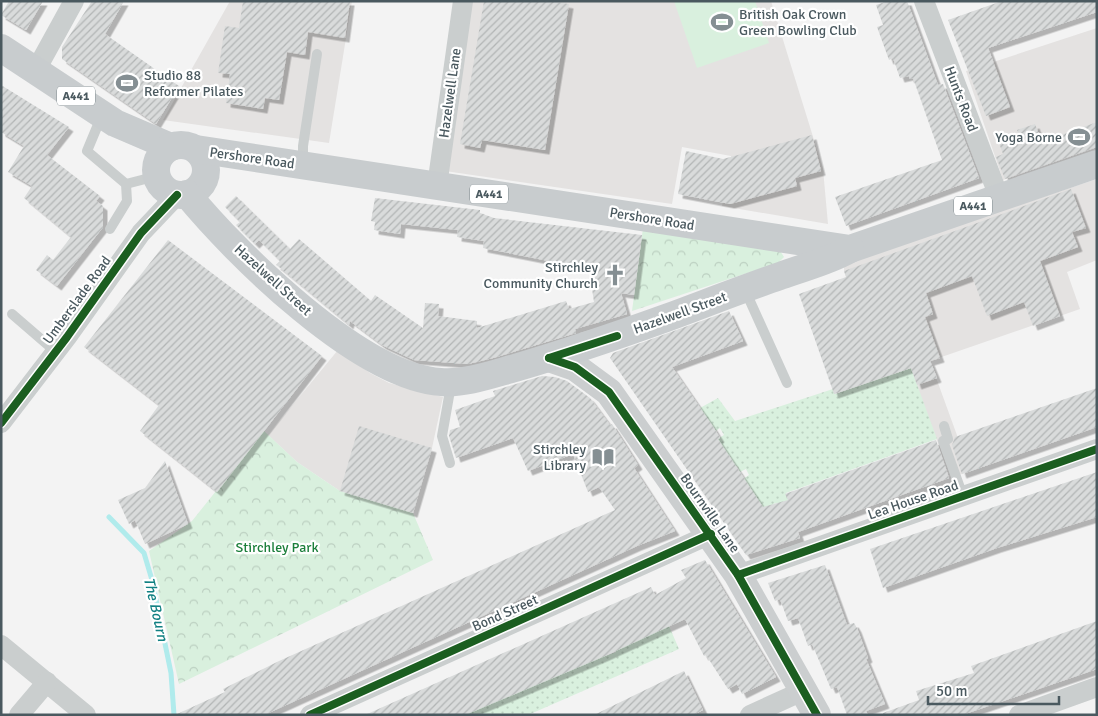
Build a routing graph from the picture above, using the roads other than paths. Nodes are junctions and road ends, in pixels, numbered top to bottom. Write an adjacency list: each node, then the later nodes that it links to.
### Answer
1 (74, 1): 6 (street)
2 (463, 1): 12 (street, Hazelwell Lane)
3 (929, 3): 13 (street, Hunts Road)
4 (1, 48): 6 (main road, A441)
5 (317, 54): 9 (lane)
6 (36, 70): 7 (main road, A441)
7 (109, 119): 10 (main road, A441); 11 (lane)
8 (1097, 164): 13 (main road, A441)
9 (302, 165): 10 (main road, Pershore Road / A441); 12 (main road, Pershore Road / A441)
10 (173, 174): 11 (lane); 21 (street, Umberslade Road); 23 (main road, Hazelwell Street / A441)
11 (126, 184): 14 (lane)
12 (437, 186): 15 (main road, Pershore Road / A441)
13 (999, 197): 16 (main road, A441)
14 (110, 229)
15 (782, 240): 16 (main road, Pershore Road / A441); 17 (main road)
16 (850, 249): 17 (main road, Hazelwell Street / A441)
17 (782, 275): 18 (main road, Hazelwell Street / A441)
18 (745, 289): 20 (main road, Hazelwell Street / A441); 24 (lane)
19 (12, 314): 21 (lane)
20 (595, 343): 22 (main road, Hazelwell Street / A441); 25 (street, Bournville Lane)
21 (56, 352): 26 (street, Umberslade Road)
22 (549, 358): 23 (main road, Hazelwell Street / A441); 25 (street, Bournville Lane)
23 (452, 381): 29 (lane)
24 (787, 383)
25 (609, 392): 31 (street, Bournville Lane)
26 (1, 423)
27 (944, 426): 30 (lane)
28 (1097, 449): 30 (street, Lea House Road)
29 (450, 463)
30 (962, 496): 32 (street, Lea House Road)
31 (710, 534): 32 (street, Bournville Lane); 40 (street, Bond Street)
32 (738, 575): 36 (street, Bournville Lane)
33 (1, 645): 34 (street)
34 (47, 682): 38 (street); 39 (street)
35 (1097, 688): 37 (street)
36 (805, 690): 41 (street); 42 (street, Bournville Lane)
37 (1023, 714)
38 (19, 715)
39 (86, 715)
40 (310, 715)
41 (750, 715)
42 (818, 715)

